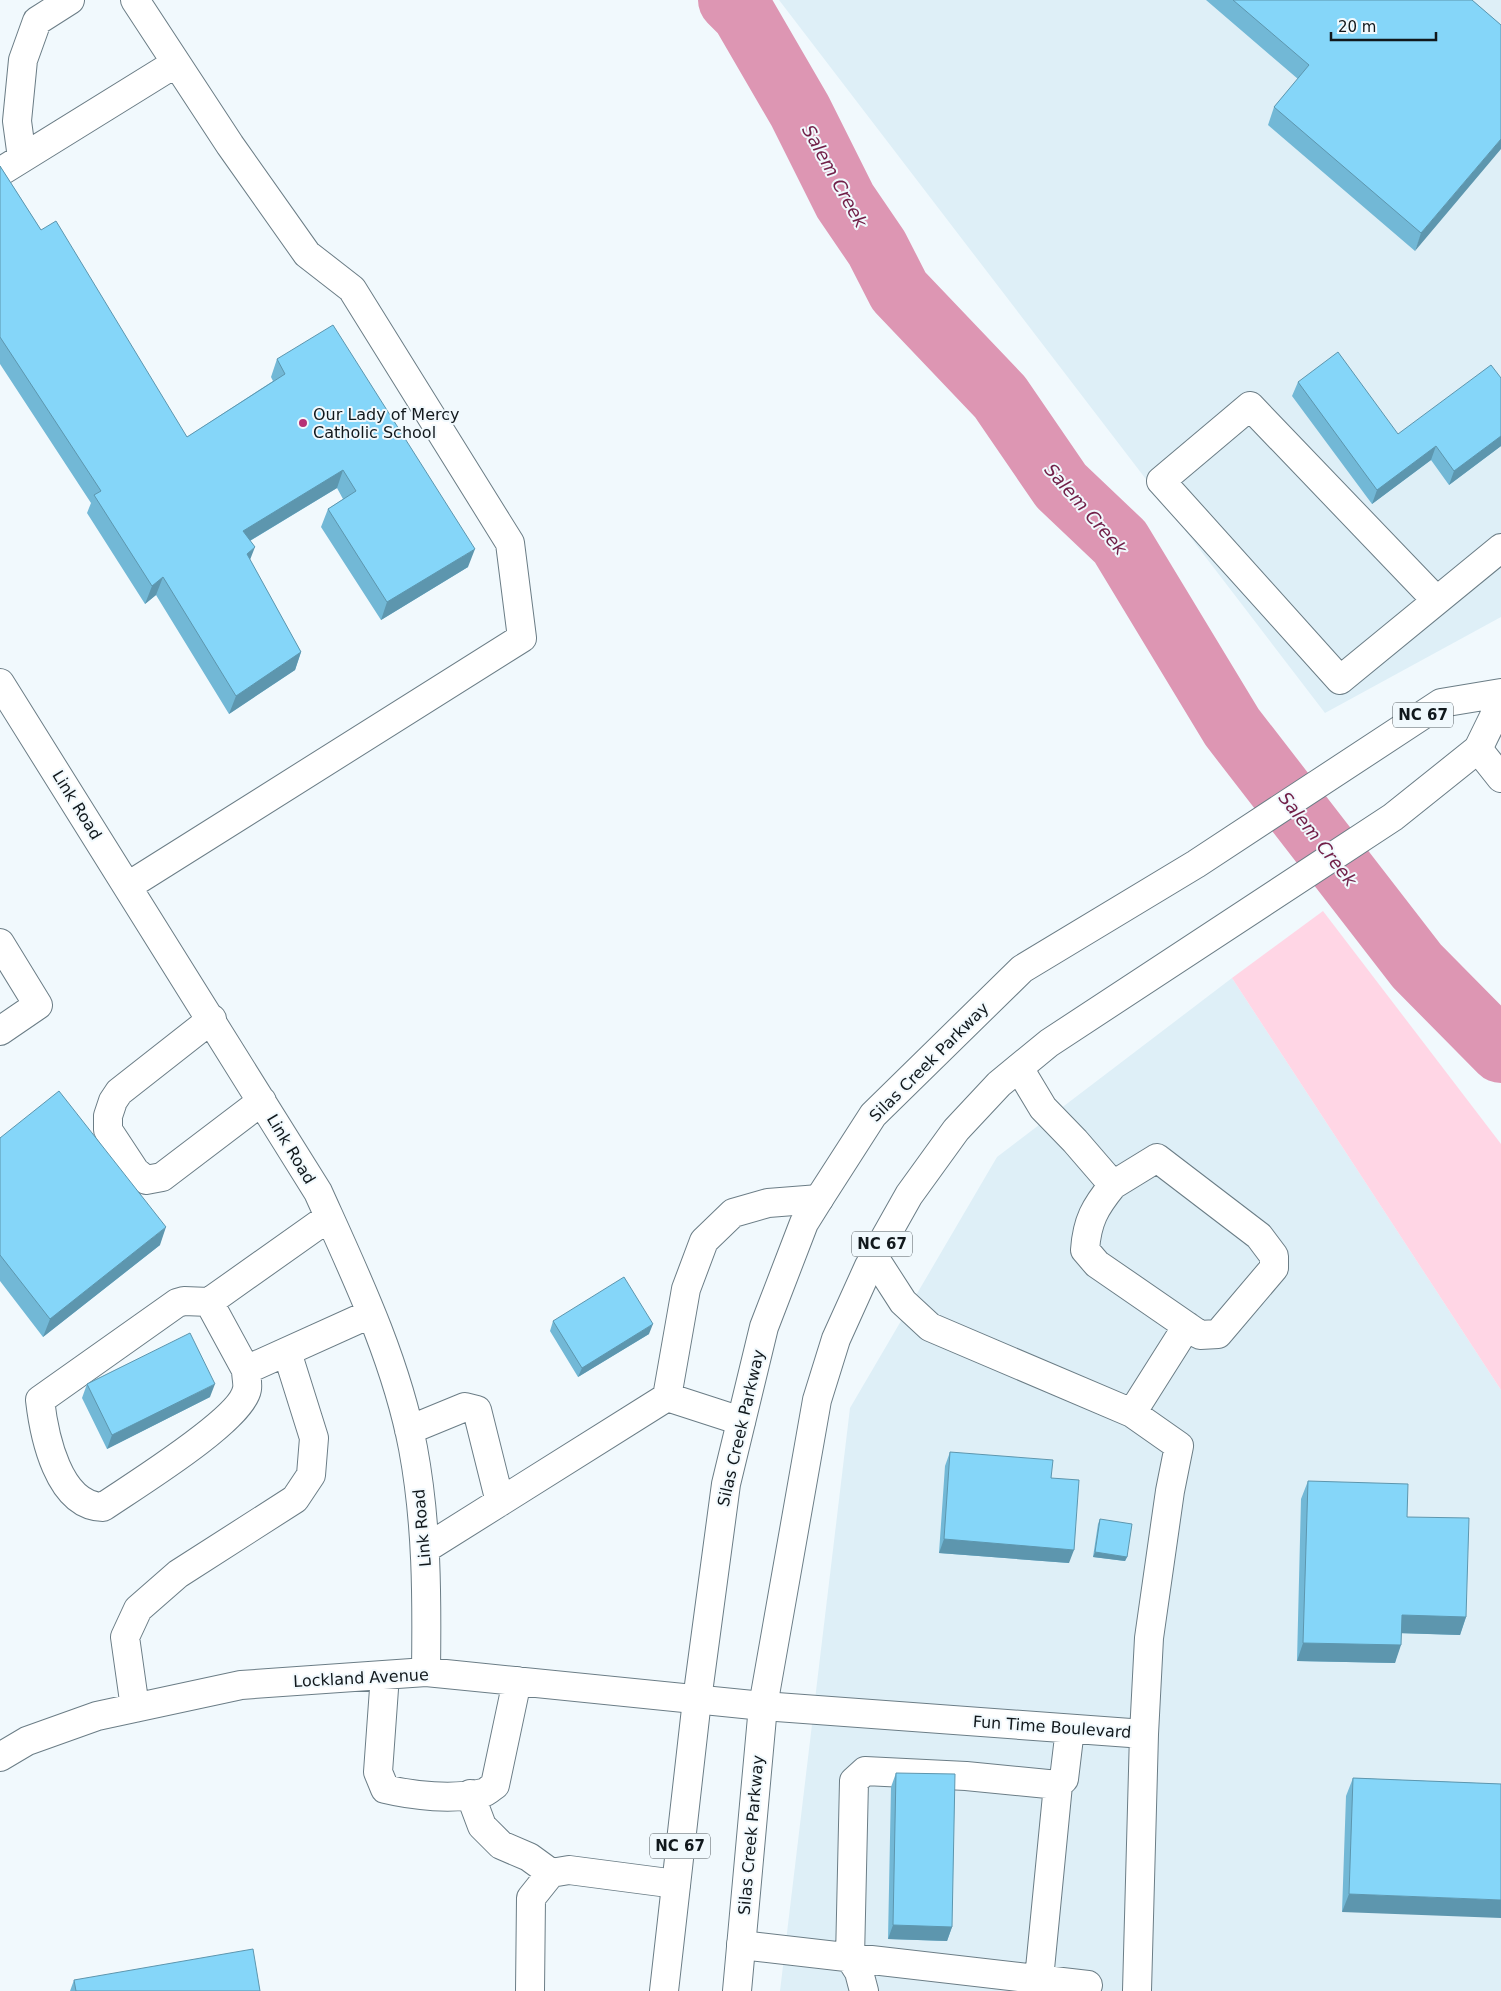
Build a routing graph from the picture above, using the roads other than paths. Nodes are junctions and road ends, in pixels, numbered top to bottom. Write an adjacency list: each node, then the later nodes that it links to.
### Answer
1 (70, 0): 4 (main road)
2 (135, 0): 3 (main road)
3 (176, 63): 4 (main road); 12 (main road)
4 (11, 165)
5 (1501, 548): 6 (main road)
6 (1435, 600): 6 (main road)
7 (0, 683): 12 (main road, Link Road)
8 (1501, 693): 19 (main road, Silas Creek Parkway / NC 67)
9 (1501, 702): 10 (main road, Silas Creek Parkway / NC 67)
10 (1478, 748): 11 (main road); 16 (main road, Silas Creek Parkway / NC 67)
11 (1501, 778)
12 (128, 886): 14 (main road, Link Road)
13 (0, 943): 15 (main road)
14 (212, 1020): 17 (main road, Link Road); 17 (main road)
15 (0, 1031)
16 (1019, 1068): 18 (main road); 21 (main road, Silas Creek Parkway / NC 67)
17 (262, 1101): 20 (main road, Link Road)
18 (1113, 1185): 24 (main road); 24 (main road)
19 (819, 1199): 27 (main road); 29 (main road, Silas Creek Parkway / NC 67)
20 (329, 1217): 22 (main road); 23 (main road, Link Road)
21 (874, 1257): 28 (main road); 37 (main road, Silas Creek Parkway / NC 67)
22 (209, 1302): 26 (main road); 26 (main road)
23 (370, 1314): 25 (main road); 30 (main road, Link Road)
24 (1187, 1326): 28 (main road)
25 (287, 1352): 26 (main road); 38 (main road)
26 (246, 1370)
27 (667, 1397): 29 (main road); 31 (main road)
28 (1132, 1413): 40 (main road)
29 (741, 1420): 36 (main road, Silas Creek Parkway / NC 67)
30 (409, 1430): 31 (main road); 32 (main road, Link Road)
31 (500, 1502): 32 (main road)
32 (425, 1549): 33 (main road, Link Road)
33 (426, 1672): 34 (main road, Lockland Avenue); 35 (main road, Lockland Avenue)
34 (385, 1675): 38 (main road, Lockland Avenue); 43 (main road)
35 (517, 1681): 36 (main road, Lockland Avenue); 43 (main road)
36 (697, 1700): 37 (main road, Lockland Avenue); 45 (main road, Silas Creek Parkway / NC 67)
37 (763, 1706): 39 (main road, Fun Time Boulevard); 46 (main road, Silas Creek Parkway / NC 67)
38 (135, 1708): 41 (main road, Lockland Avenue)
39 (1070, 1729): 40 (main road, Fun Time Boulevard); 42 (main road)
40 (1144, 1734): 54 (main road, Fun Time Boulevard)
41 (0, 1757)
42 (1058, 1785): 47 (main road); 48 (main road)
43 (470, 1794): 44 (main road)
44 (551, 1873): 45 (main road); 50 (main road)
45 (676, 1884): 51 (main road, Silas Creek Parkway / NC 67)
46 (741, 1946): 47 (main road); 52 (main road, Silas Creek Parkway / NC 67)
47 (850, 1958): 48 (main road); 53 (main road)
48 (1039, 1979): 49 (main road)
49 (1088, 1985)
50 (530, 1991)
51 (664, 1991)
52 (737, 1991)
53 (864, 1991)
54 (1137, 1991)

